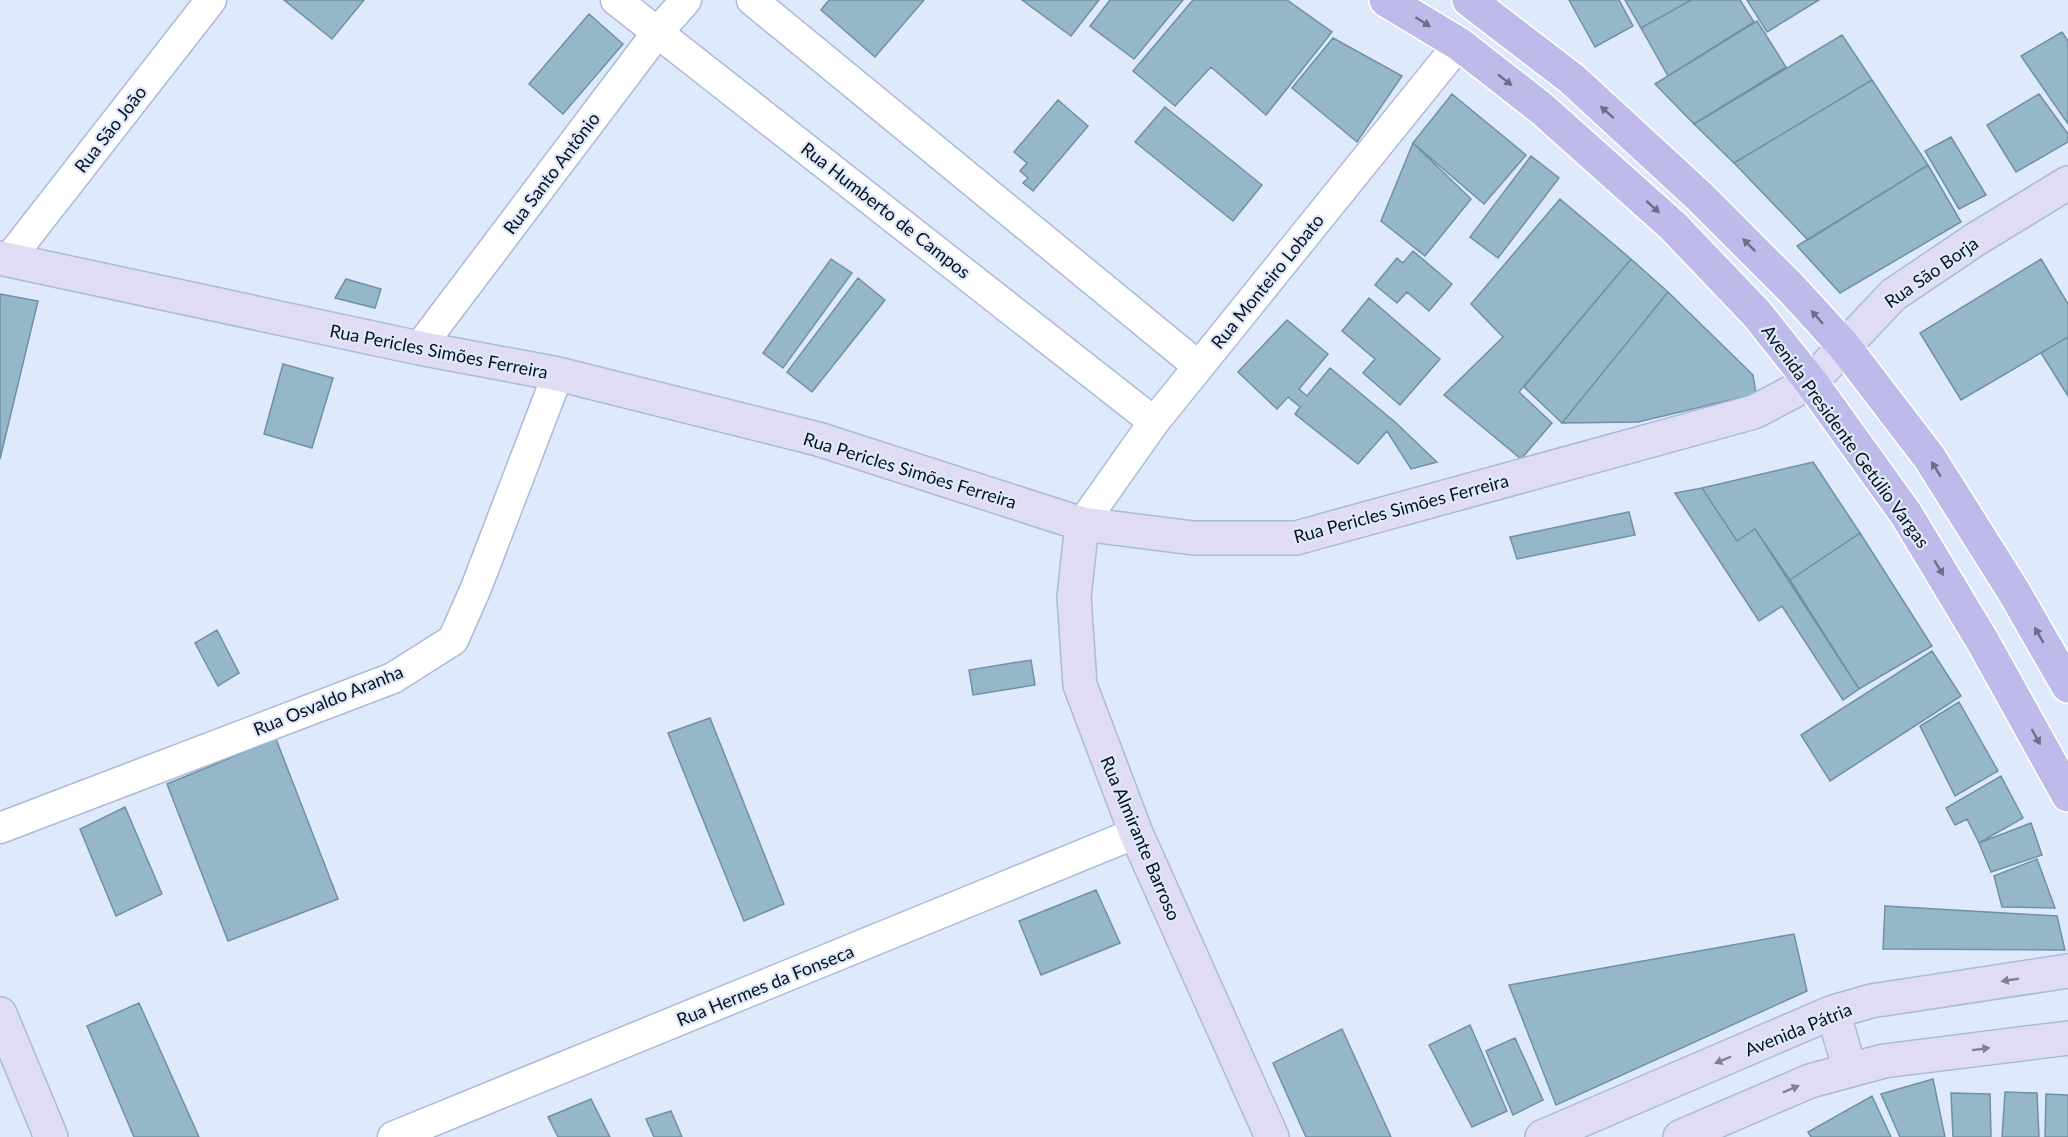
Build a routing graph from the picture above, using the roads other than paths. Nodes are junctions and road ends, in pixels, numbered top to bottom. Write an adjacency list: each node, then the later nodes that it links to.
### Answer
1 (211, 0): 10 (street, Rua São João)
2 (616, 0): 7 (street, Rua Humberto de Campos)
3 (686, 0): 7 (street, Rua Santo Antônio)
4 (752, 0): 13 (street)
5 (1386, 0): 8 (main road, Avenida Presidente Getúlio Vargas, one-way to 8)
6 (1469, 0): 11 (main road, one-way to 6)
7 (657, 33): 12 (street, Rua Santo Antônio); 16 (street, Rua Humberto de Campos)
8 (1459, 45): 13 (street, Rua Monteiro Lobato); 15 (main road, Avenida Presidente Getúlio Vargas, one-way to 15)
9 (2068, 183): 11 (street, Rua São Borja)
10 (5, 259): 12 (street, Rua Pericles Simões Ferreira)
11 (1844, 346): 15 (street, Rua São Borja); 18 (main road, one-way to 11)
12 (419, 348): 14 (street, Rua Pericles Simões Ferreira)
13 (1198, 366): 16 (street, Rua Monteiro Lobato)
14 (558, 374): 17 (street, Rua Pericles Simões Ferreira); 20 (street, Rua Osvaldo Aranha)
15 (1811, 382): 17 (street, Rua Pericles Simões Ferreira); 19 (main road, Avenida Presidente Getúlio Vargas, one-way to 19)
16 (1154, 422): 17 (street, Rua Monteiro Lobato)
17 (1082, 524): 21 (street, Rua Almirante Barroso)
18 (2068, 686)
19 (2068, 795)
20 (0, 828)
21 (1136, 834): 28 (street, Rua Hermes da Fonseca); 29 (street, Rua Almirante Barroso)
22 (2068, 971): 23 (street, Avenida Pátria, one-way to 23)
23 (1833, 1012): 26 (street); 30 (street, Avenida Pátria, one-way to 30)
24 (0, 1014): 27 (street)
25 (2068, 1038): 26 (street, one-way to 25)
26 (1850, 1070): 31 (street, one-way to 26)
27 (51, 1137)
28 (393, 1137)
29 (1272, 1137)
30 (1542, 1137)
31 (1680, 1137)

